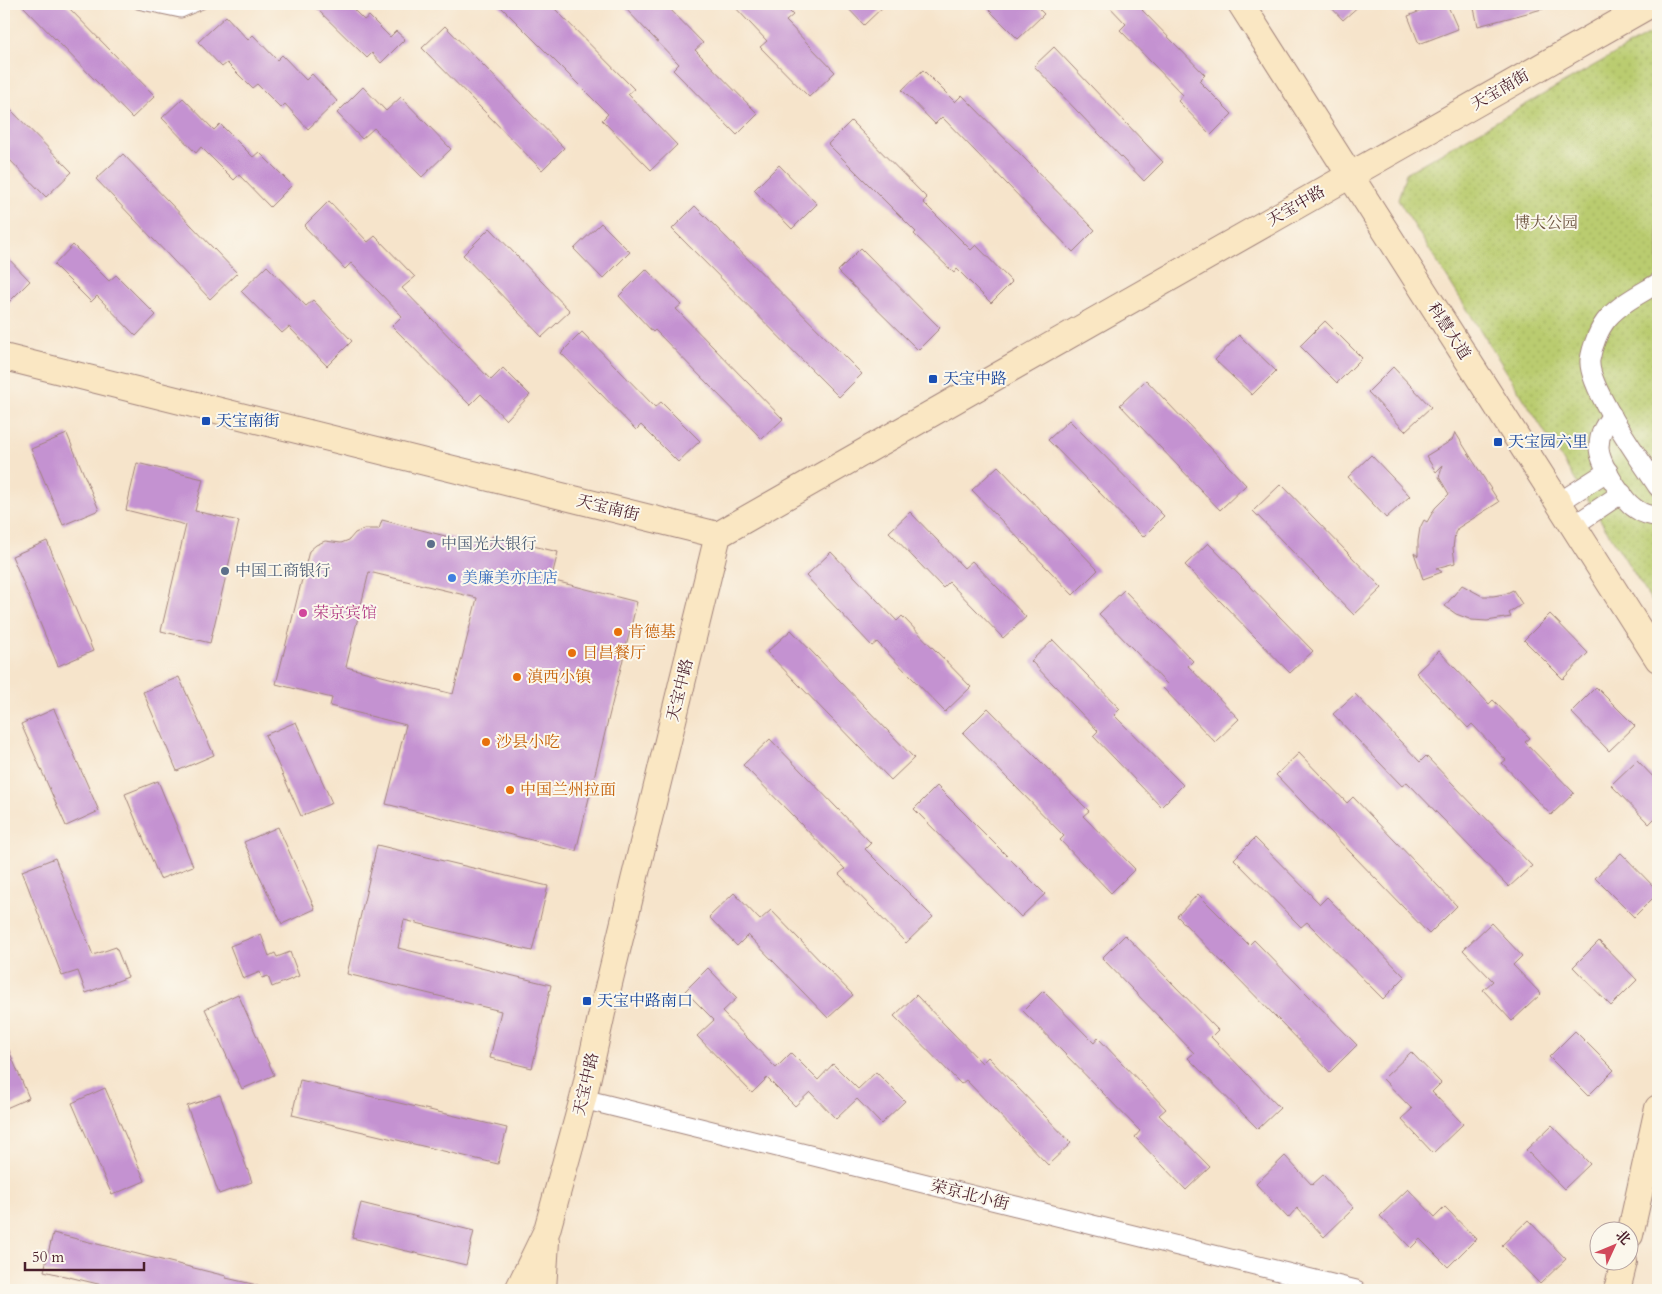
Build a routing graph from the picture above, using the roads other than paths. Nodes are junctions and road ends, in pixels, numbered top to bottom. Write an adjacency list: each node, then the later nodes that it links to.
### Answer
1 (138, 4): 2 (lane)
2 (202, 4)
3 (1241, 4): 5 (street, 科慧大道)
4 (1651, 4): 5 (street, 天宝南街)
5 (1350, 176): 12 (street, 科慧大道); 15 (street, 天宝中路)
6 (1658, 282): 8 (street)
7 (4, 357): 15 (street, 天宝南街)
8 (1612, 415): 9 (street); 10 (street)
9 (1608, 471): 11 (street); 12 (street)
10 (1658, 487)
11 (1622, 493): 13 (street); 14 (street)
12 (1558, 503): 14 (street, 科慧大道)
13 (1658, 516)
14 (1573, 526): 16 (street, 科慧大道)
15 (718, 535): 17 (street, 天宝中路)
16 (1658, 659)
17 (583, 1099): 20 (street, 天宝中路); 24 (street, 荣京北小街)
18 (1658, 1108): 19 (street)
19 (1633, 1222)
20 (547, 1230): 22 (street, 天宝中路); 23 (street, 天宝中路)
21 (1622, 1272): 25 (street)
22 (518, 1290)
23 (543, 1290)
24 (1356, 1290)
25 (1617, 1290)

